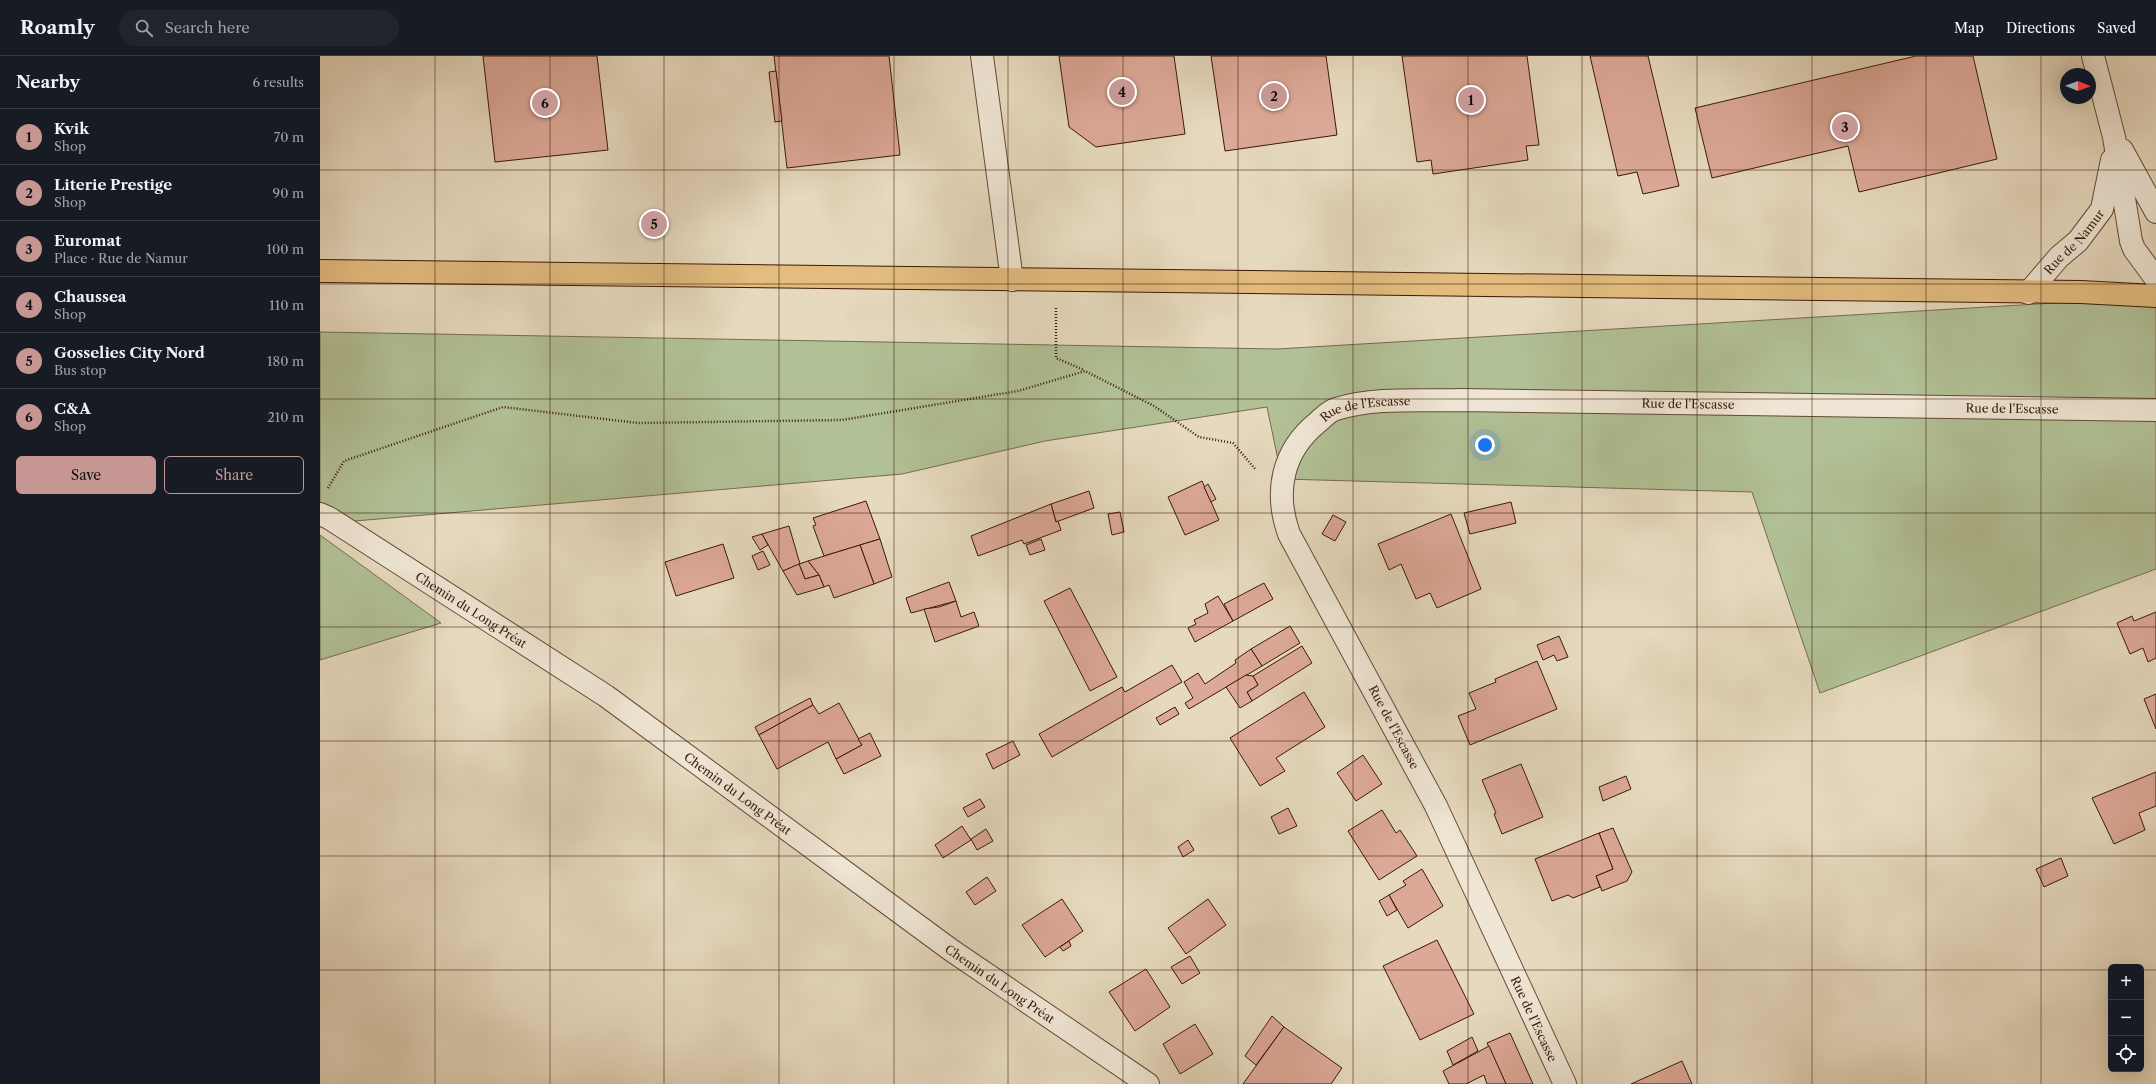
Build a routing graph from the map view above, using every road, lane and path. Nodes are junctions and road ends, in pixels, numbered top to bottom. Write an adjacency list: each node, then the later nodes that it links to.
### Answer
1 (982, 56): 7 (street)
2 (2093, 56): 3 (street, Rue de Namur)
3 (2114, 137): 4 (street); 6 (street, Rue de Namur); 9 (street, Rue de Namur)
4 (2156, 212)
5 (320, 271): 7 (main road)
6 (2156, 279)
7 (1012, 280): 8 (main road)
8 (1056, 280): 9 (main road); 11 (path)
9 (2028, 293): 10 (main road)
10 (2156, 296)
11 (1085, 371): 13 (path); 14 (path)
12 (2156, 410): 13 (street, Rue de l'Escasse)
13 (1281, 499): 16 (street, Rue de l'Escasse)
14 (322, 505): 15 (street, Chemin du Long Préat)
15 (1148, 1084)
16 (1565, 1084)

